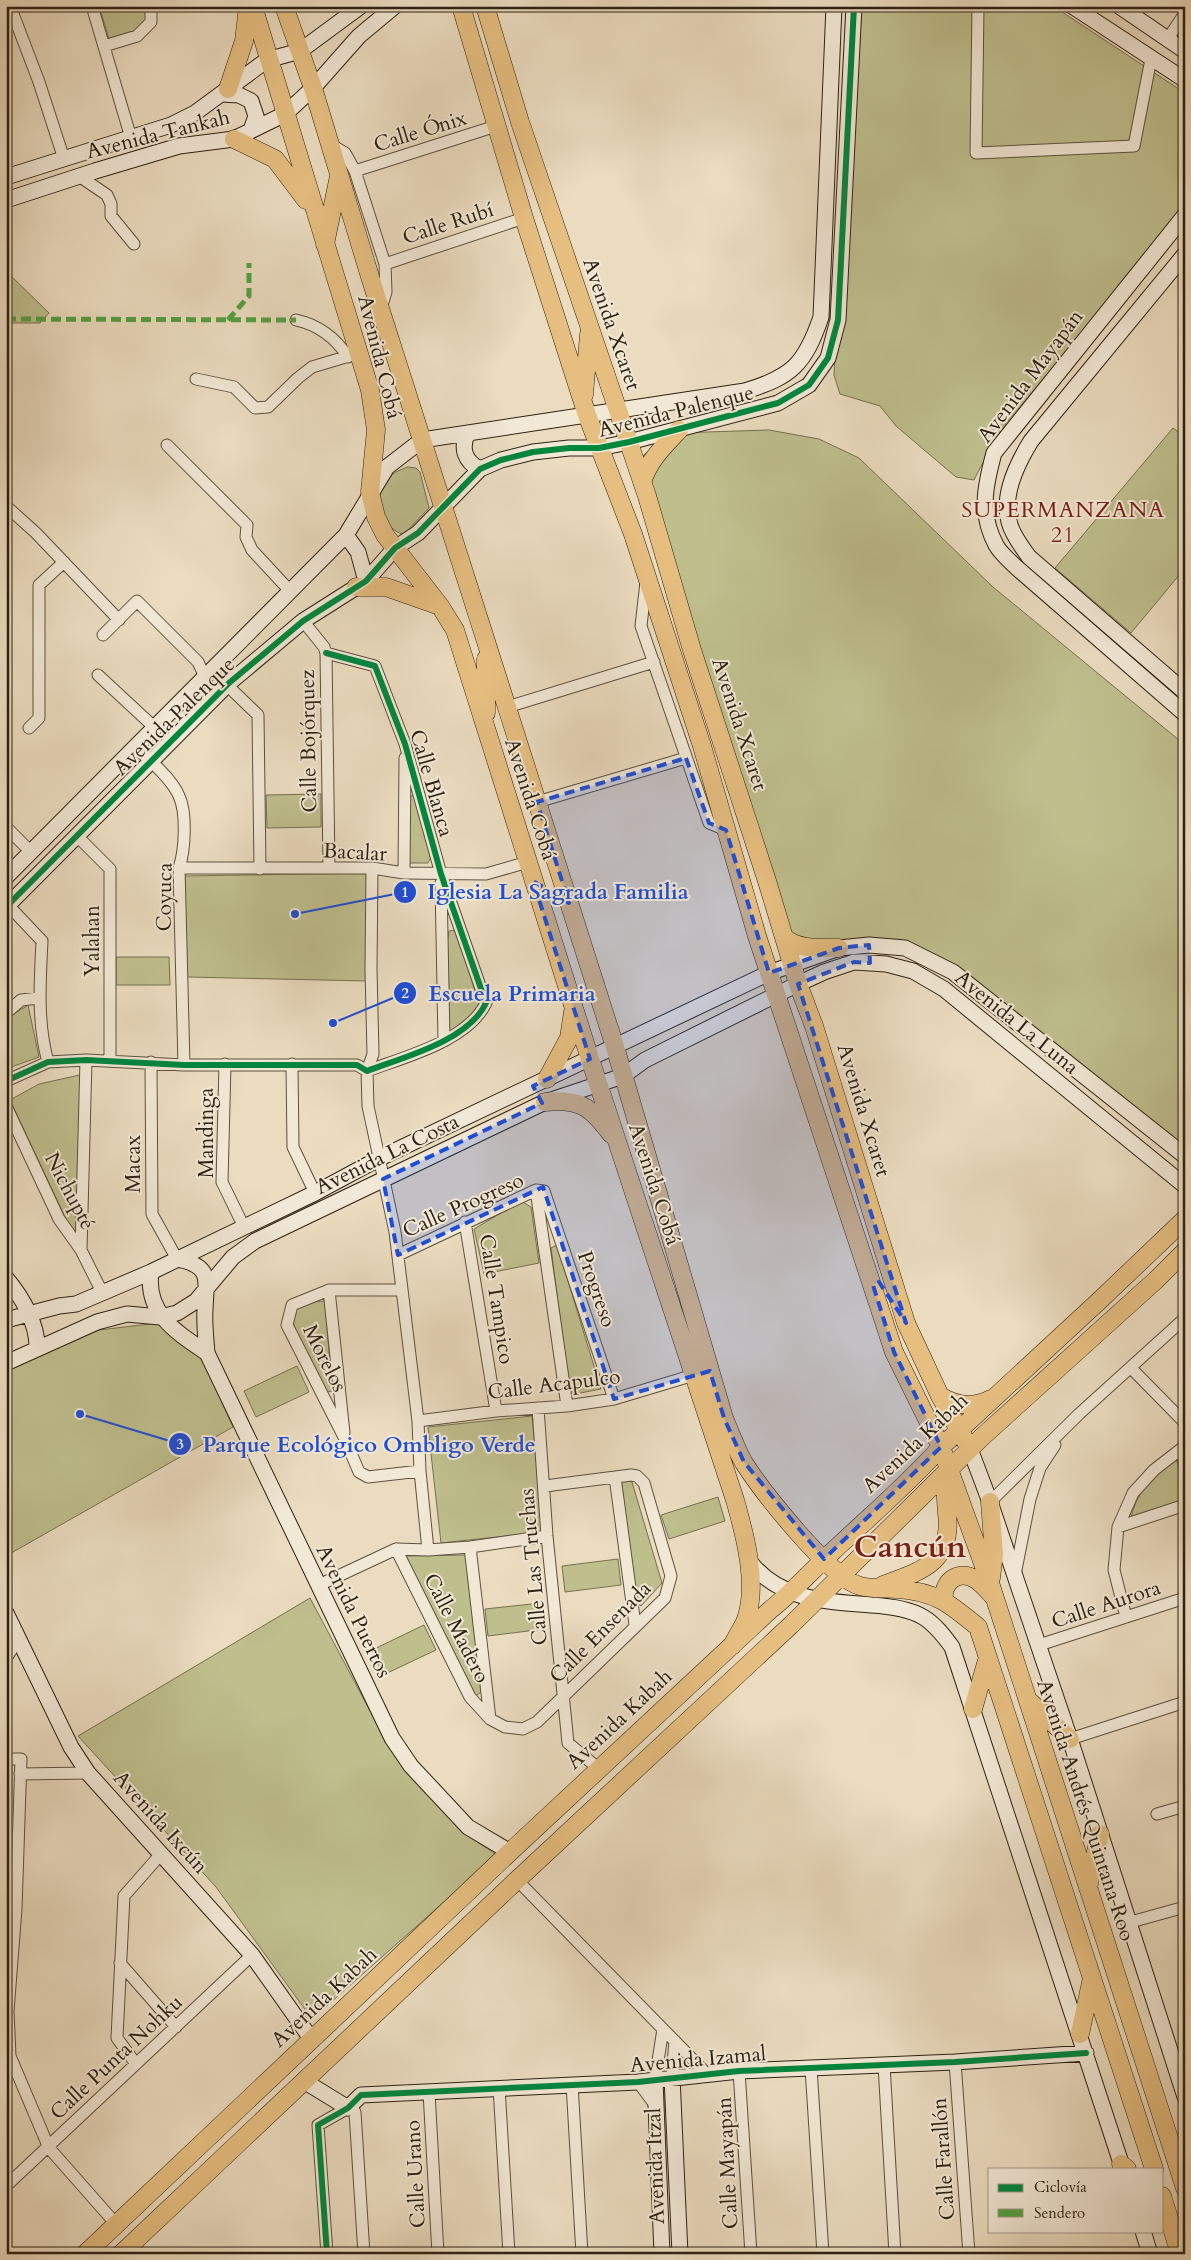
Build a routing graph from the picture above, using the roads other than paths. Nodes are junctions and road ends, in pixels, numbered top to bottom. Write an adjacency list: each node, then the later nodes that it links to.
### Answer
1 (10, 6): 32 (street)
2 (92, 6): 18 (street)
3 (151, 6): 18 (street)
4 (248, 6): 26 (main road)
5 (253, 6): 23 (main road, Avenida Cobá)
6 (284, 6): 20 (main road, Avenida Cobá)
7 (361, 6): 20 (street, Avenida Tankah)
8 (395, 6): 25 (street, Avenida Tankah)
9 (485, 6): 19 (main road, Avenida Xcaret)
10 (834, 6): 38 (street, Avenida Palenque)
11 (854, 6): 39 (street, Avenida Palenque)
12 (978, 6): 22 (street)
13 (1072, 6): 22 (street)
14 (1119, 6): 17 (street)
15 (462, 11): 19 (main road); 28 (main road, Avenida Xcaret)
16 (1185, 13): 17 (street)
17 (1167, 40): 21 (street)
18 (104, 46): 30 (street)
19 (498, 50): 36 (main road, Avenida Xcaret)
20 (300, 51): 23 (street, Avenida Tankah); 25 (main road, Avenida Cobá)
21 (1185, 51)
22 (1151, 59): 24 (street)
23 (267, 60): 26 (street, Avenida Tankah); 27 (main road, Avenida Cobá)
24 (1185, 80)
25 (313, 88): 27 (street, Avenida Tankah); 33 (main road, Avenida Cobá)
26 (224, 91): 29 (street); 30 (street, Avenida Tankah)
27 (285, 114): 29 (street, Avenida Tankah); 40 (main road, Avenida Cobá)
28 (496, 126): 33 (street, Calle Ónix); 36 (main road); 42 (main road, Avenida Xcaret)
29 (251, 130): 31 (street, Avenida Tankah)
30 (131, 138): 32 (street, Avenida Tankah)
31 (234, 139): 34 (street, Avenida Tankah); 40 (main road)
32 (64, 159): 35 (street, Avenida Tankah)
33 (347, 172): 44 (main road); 46 (street); 49 (main road, Avenida Cobá)
34 (79, 176): 37 (street, Avenida Tankah); 43 (street)
35 (6, 177)
36 (540, 180): 51 (main road, Avenida Xcaret)
37 (6, 200)
38 (826, 200): 39 (street); 54 (street, Avenida Palenque)
39 (844, 200): 57 (street, Avenida Palenque)
40 (314, 214): 44 (main road, Avenida Cobá)
41 (1185, 215): 47 (street, Avenida Mayapán)
42 (524, 218): 46 (street, Calle Rubí); 55 (main road, Avenida Xcaret)
43 (134, 244)
44 (325, 244): 52 (main road, Avenida Cobá)
45 (1185, 254): 48 (street, Avenida Mayapán)
46 (384, 264): 49 (street)
47 (1134, 277): 48 (street); 89 (street, Avenida Mayapán)
48 (1153, 292): 87 (street, Avenida Mayapán)
49 (380, 308): 60 (main road, Avenida Cobá)
50 (296, 320): 52 (street)
51 (590, 327): 55 (main road); 56 (main road, Avenida Xcaret)
52 (354, 355): 53 (street); 66 (main road, Avenida Cobá)
53 (196, 379)
54 (701, 398): 56 (street, Avenida Palenque); 57 (street)
55 (585, 409): 56 (street, Avenida Palenque); 59 (street, Avenida Palenque); 63 (main road, Avenida Xcaret)
56 (618, 410): 61 (main road, Avenida Xcaret)
57 (705, 423): 58 (street, Avenida Palenque)
58 (679, 430): 61 (street, Avenida Palenque); 65 (main road)
59 (468, 433): 60 (street, Avenida Palenque); 64 (street)
60 (422, 440): 66 (street, Avenida Palenque); 67 (main road, Avenida Cobá)
61 (629, 442): 63 (street, Avenida Palenque); 65 (main road, Avenida Xcaret)
62 (166, 445): 74 (street)
63 (599, 448): 64 (street, Avenida Palenque); 72 (main road, Avenida Xcaret)
64 (480, 469): 67 (street, Avenida Palenque)
65 (642, 482): 81 (main road, Avenida Xcaret)
66 (370, 492): 69 (street, Avenida Palenque); 70 (main road, Avenida Cobá)
67 (443, 505): 70 (street, Avenida Palenque); 80 (main road, Avenida Cobá)
68 (6, 506): 71 (street)
69 (346, 535): 73 (street); 74 (street, Avenida Palenque)
70 (395, 548): 73 (street, Avenida Palenque); 76 (main road, Avenida Cobá)
71 (64, 562): 77 (street); 91 (street)
72 (647, 577): 75 (main road, Avenida Xcaret); 83 (street)
73 (361, 584): 76 (main road); 78 (street, Avenida Palenque)
74 (290, 591): 85 (street, Avenida Palenque)
75 (654, 598): 81 (main road); 99 (main road, Avenida Xcaret)
76 (440, 606): 92 (main road, Avenida Cobá)
77 (119, 620): 79 (street); 85 (street)
78 (303, 621): 82 (street, Calle Bojórquez); 86 (street, Avenida Palenque)
79 (104, 635)
80 (486, 641): 88 (main road, Avenida Cobá); 92 (main road)
81 (692, 650): 113 (main road, Avenida Xcaret)
82 (326, 653): 93 (street, Calle Blanca); 104 (street, Calle Bojórquez)
83 (654, 662): 88 (street); 95 (street)
84 (98, 674): 90 (street)
85 (206, 676): 90 (street, Avenida Palenque)
86 (229, 683): 96 (street, Avenida Palenque); 106 (street)
87 (1185, 692)
88 (507, 707): 97 (main road, Avenida Cobá)
89 (1185, 714)
90 (154, 727): 94 (street, Avenida Palenque)
91 (28, 728)
92 (486, 733): 102 (main road, Avenida Cobá)
93 (405, 744): 107 (street, Calle Blanca); 108 (street, Calle Blanca)
94 (135, 747): 96 (street, Coyuca); 101 (street, Avenida Palenque)
95 (686, 758): 97 (street); 99 (street)
96 (151, 760): 100 (street, Avenida Palenque); 103 (street, Coyuca)
97 (537, 802): 111 (main road, Avenida Cobá)
98 (6, 827): 101 (street)
99 (726, 830): 118 (main road, Avenida Xcaret)
100 (77, 836): 112 (street, Avenida Palenque); 128 (street, Yalahan)
101 (30, 852): 109 (street, Avenida Palenque)
102 (528, 862): 108 (street, Bacalar); 110 (main road, Avenida Cobá)
103 (180, 868): 106 (street, Bacalar); 133 (street, Coyuca)
104 (329, 868): 105 (street, Bacalar); 106 (street, Bacalar)
105 (372, 868): 107 (street, Bacalar); 134 (street)
106 (260, 869)
107 (404, 873): 108 (street, Bacalar)
108 (441, 874): 124 (street); 124 (street)
109 (6, 877)
110 (533, 881): 111 (main road); 122 (main road, Avenida Cobá)
111 (568, 903): 125 (main road, Avenida Cobá)
112 (7, 906): 121 (street)
113 (784, 937): 115 (main road); 117 (main road, Avenida Xcaret)
114 (869, 944): 115 (street, Avenida La Luna); 116 (street); 141 (street, Avenida La Luna)
115 (839, 948): 117 (street, Avenida La Luna)
116 (870, 963): 119 (street, Avenida La Luna); 143 (street, Avenida La Luna)
117 (792, 964): 118 (street, Avenida La Costa); 119 (main road, Avenida Xcaret)
118 (769, 973): 120 (main road, Avenida Xcaret); 125 (street, Avenida La Costa)
119 (798, 984): 120 (street, Avenida La Costa); 171 (main road, Avenida Xcaret)
120 (776, 995): 135 (street, Avenida La Costa); 159 (main road, Avenida Xcaret)
121 (39, 998): 123 (street); 129 (street)
122 (574, 1007): 126 (main road, Avenida Cobá); 137 (main road)
123 (6, 1013)
124 (444, 1042): 134 (street)
125 (615, 1047): 126 (street, Avenida La Costa); 135 (main road, Avenida Cobá)
126 (590, 1059): 137 (street, Avenida La Costa); 138 (main road, Avenida Cobá)
127 (86, 1060): 128 (street); 129 (street); 155 (street)
128 (110, 1061): 130 (street)
129 (48, 1062): 136 (street)
130 (151, 1062): 133 (street); 158 (street, Macax)
131 (225, 1064): 132 (street); 133 (street); 153 (street, Mandinga)
132 (292, 1064): 134 (street); 149 (street)
133 (184, 1065)
134 (367, 1071): 145 (street)
135 (623, 1076): 138 (street, Avenida La Costa); 154 (main road, Avenida Cobá)
136 (6, 1081)
137 (540, 1083): 139 (street); 145 (street, Avenida La Costa)
138 (599, 1084): 139 (street, Avenida La Costa); 142 (main road, Avenida Cobá)
139 (542, 1103): 142 (main road); 146 (street, Avenida La Costa)
140 (6, 1106): 155 (street, Nichupté)
141 (1148, 1127): 143 (street); 144 (street, Avenida La Luna)
142 (618, 1142): 150 (main road, Avenida Cobá)
143 (1134, 1144): 147 (street, Avenida La Luna)
144 (1185, 1156)
145 (380, 1158): 146 (street); 149 (street, Avenida La Costa)
146 (383, 1179): 157 (street); 162 (street, Avenida La Costa)
147 (1185, 1186)
148 (540, 1191): 152 (street, Calle Progreso); 179 (street, Progreso); 180 (street)
149 (315, 1193): 153 (street, Avenida La Costa)
150 (637, 1199): 154 (main road); 176 (main road, Avenida Cobá)
151 (1185, 1219): 177 (main road, Avenida Kabah)
152 (465, 1222): 157 (street, Calle Progreso); 182 (street, Calle Tampico)
153 (244, 1227): 158 (street, Avenida La Costa)
154 (672, 1241): 184 (main road, Avenida Cobá)
155 (82, 1250): 165 (street, Nichupté)
156 (1185, 1251): 190 (main road, Avenida Kabah)
157 (398, 1255): 164 (street)
158 (177, 1259): 160 (street, Avenida La Costa); 162 (street)
159 (865, 1259): 171 (main road); 189 (main road, Avenida Xcaret)
160 (151, 1272): 165 (street, Avenida La Costa); 168 (street, Avenida Puertos)
161 (8, 1280): 166 (street); 167 (street)
162 (208, 1288): 168 (street, Avenida La Costa); 173 (street, Avenida Puertos)
163 (329, 1290): 164 (street, Morelos); 188 (street); 188 (street, Morelos)
164 (401, 1290): 185 (street)
165 (102, 1292): 167 (street, Avenida La Costa)
166 (6, 1302)
167 (28, 1313): 170 (street); 172 (street)
168 (160, 1317): 172 (street, Avenida La Costa); 173 (street, Avenida Puertos)
169 (1185, 1318): 175 (street)
170 (6, 1320)
171 (906, 1323): 178 (main road, Avenida Xcaret)
172 (37, 1349): 174 (street, Avenida La Costa)
173 (206, 1353): 208 (street, Avenida Puertos)
174 (6, 1363)
175 (1131, 1368): 183 (street); 186 (street)
176 (694, 1375): 179 (street, Calle Acapulco); 191 (main road, Avenida Cobá)
177 (1001, 1394): 178 (main road); 187 (main road, Avenida Kabah)
178 (940, 1396): 187 (main road, Avenida Xcaret)
179 (614, 1399): 180 (street, Calle Acapulco)
180 (567, 1406): 181 (street, Calle Acapulco)
181 (538, 1408): 182 (street, Calle Acapulco); 196 (street, Calle Las Truchas)
182 (496, 1411): 185 (street, Calle Acapulco)
183 (1079, 1414): 197 (street); 207 (street)
184 (724, 1418): 191 (main road); 204 (main road, Avenida Cobá)
185 (418, 1421): 194 (street)
186 (1185, 1423)
187 (959, 1431): 189 (main road, Avenida Kabah); 190 (main road, Avenida Xcaret)
188 (345, 1440): 194 (street, Morelos)
189 (941, 1447): 193 (main road, Avenida Andrés Quintana Roo); 204 (main road, Avenida Kabah)
190 (970, 1449): 193 (main road, Avenida Kabah); 197 (street, Avenida Andrés Quintana Roo)
191 (719, 1452): 205 (main road, Avenida Cobá)
192 (1185, 1464): 199 (street)
193 (950, 1468): 206 (main road, Avenida Kabah); 209 (main road); 211 (main road, Avenida Andrés Quintana Roo)
194 (420, 1471): 203 (street)
195 (614, 1477): 196 (street, Calle Ensenada); 217 (street); 217 (street, Calle Ensenada)
196 (545, 1486): 200 (street, Calle Las Truchas)
197 (990, 1502): 207 (street, Avenida Andrés Quintana Roo); 211 (main road)
198 (1185, 1505): 199 (street)
199 (1118, 1527): 215 (street)
200 (547, 1536): 201 (street); 223 (street, Calle Las Truchas)
201 (470, 1547): 203 (street); 227 (street, Calle Madero)
202 (396, 1549): 203 (street); 208 (street); 227 (street, Calle Madero)
203 (428, 1550)
204 (824, 1559): 206 (main road); 210 (main road, Avenida Kabah)
205 (750, 1562): 210 (street); 220 (main road, Avenida Cobá)
206 (840, 1576): 209 (main road); 213 (main road, Avenida Kabah)
207 (1015, 1576): 219 (street, Avenida Andrés Quintana Roo)
208 (318, 1585): 237 (street, Avenida Puertos)
209 (878, 1587): 214 (main road)
210 (793, 1591): 213 (street); 220 (main road, Avenida Kabah)
211 (993, 1591): 214 (main road); 224 (main road, Avenida Andrés Quintana Roo)
212 (1185, 1598): 215 (street, Calle Aurora)
213 (816, 1600): 226 (street); 239 (main road, Avenida Kabah)
214 (944, 1600): 222 (main road)
215 (1126, 1617): 219 (street, Calle Aurora)
216 (7, 1619): 218 (street, Avenida Ixcún)
217 (635, 1625): 223 (street, Calle Ensenada)
218 (19, 1639): 221 (street); 232 (street, Avenida Ixcún)
219 (1039, 1645): 229 (street, Avenida Andrés Quintana Roo)
220 (732, 1646): 231 (main road, Avenida Kabah)
221 (6, 1658)
222 (988, 1658): 226 (main road); 246 (main road)
223 (563, 1696): 228 (street, Calle Ensenada); 231 (street, Calle Las Truchas)
224 (1026, 1699): 229 (main road); 240 (main road, Avenida Andrés Quintana Roo)
225 (1185, 1702): 229 (street)
226 (973, 1709): 250 (street)
227 (490, 1719): 228 (street, Calle Madero)
228 (505, 1727)
229 (1070, 1739): 236 (street, Avenida Andrés Quintana Roo)
230 (6, 1759): 233 (street)
231 (599, 1769): 237 (main road, Avenida Kabah)
232 (88, 1773): 233 (street); 238 (street, Avenida Ixcún)
233 (20, 1774): 242 (street)
234 (1185, 1806): 235 (street)
235 (1157, 1814)
236 (1100, 1834): 240 (main road); 243 (street, Avenida Andrés Quintana Roo)
237 (510, 1852): 251 (main road, Avenida Kabah)
238 (161, 1854): 244 (street, Avenida Ixcún); 245 (street)
239 (517, 1880): 249 (street); 263 (main road, Avenida Kabah)
240 (1088, 1889): 275 (main road, Avenida Andrés Quintana Roo)
241 (1185, 1907): 243 (street)
242 (11, 1908): 247 (street)
243 (1127, 1923): 268 (street, Avenida Andrés Quintana Roo)
244 (252, 1955): 248 (street, Calle Punta Nohku); 251 (street, Avenida Ixcún)
245 (120, 1963): 248 (street); 256 (street)
246 (1092, 1978): 250 (main road); 274 (main road)
247 (7, 2011): 254 (street)
248 (176, 2027): 256 (street, Calle Punta Nohku)
249 (663, 2029): 252 (street); 262 (street)
250 (1080, 2034): 253 (street)
251 (312, 2040): 279 (main road, Avenida Kabah)
252 (675, 2040): 260 (street); 261 (street)
253 (1086, 2053): 255 (street, Avenida Izamal); 273 (street)
254 (8, 2058): 271 (street)
255 (955, 2062): 257 (street, Avenida Izamal); 293 (street, Calle Farallón)
256 (136, 2064): 271 (street, Calle Punta Nohku)
257 (884, 2065): 258 (street, Avenida Izamal); 292 (street)
258 (811, 2068): 259 (street, Avenida Izamal); 291 (street)
259 (739, 2071): 260 (street, Avenida Izamal); 290 (street, Calle Mayapán)
260 (706, 2073): 261 (street, Avenida Izamal)
261 (672, 2077): 262 (street, Avenida Izamal); 289 (street, Avenida Itzal)
262 (655, 2080): 264 (street, Avenida Izamal); 269 (street, Avenida Itzal)
263 (304, 2081): 270 (street); 282 (main road, Avenida Kabah)
264 (638, 2082): 265 (street, Avenida Izamal); 269 (street)
265 (572, 2084): 266 (street, Avenida Izamal); 287 (street)
266 (498, 2087): 267 (street, Avenida Izamal); 286 (street)
267 (429, 2092): 270 (street, Avenida Izamal); 285 (street, Calle Urano)
268 (1185, 2097)
269 (655, 2105): 288 (street, Avenida Itzal)
270 (352, 2110): 283 (street); 284 (street)
271 (48, 2148): 276 (street, Calle Punta Nohku); 279 (street)
272 (1185, 2148): 275 (main road)
273 (1124, 2167)
274 (1154, 2168)
275 (1178, 2170): 277 (main road, Avenida Andrés Quintana Roo)
276 (6, 2186)
277 (1185, 2188)
278 (1164, 2203): 295 (main road)
279 (116, 2224): 281 (main road, Avenida Kabah)
280 (1143, 2232): 294 (street)
281 (85, 2254)
282 (121, 2254)
283 (327, 2254)
284 (364, 2254)
285 (438, 2254)
286 (509, 2254)
287 (582, 2254)
288 (662, 2254)
289 (680, 2254)
290 (751, 2254)
291 (823, 2254)
292 (895, 2254)
293 (969, 2254)
294 (1150, 2254)
295 (1180, 2254)

